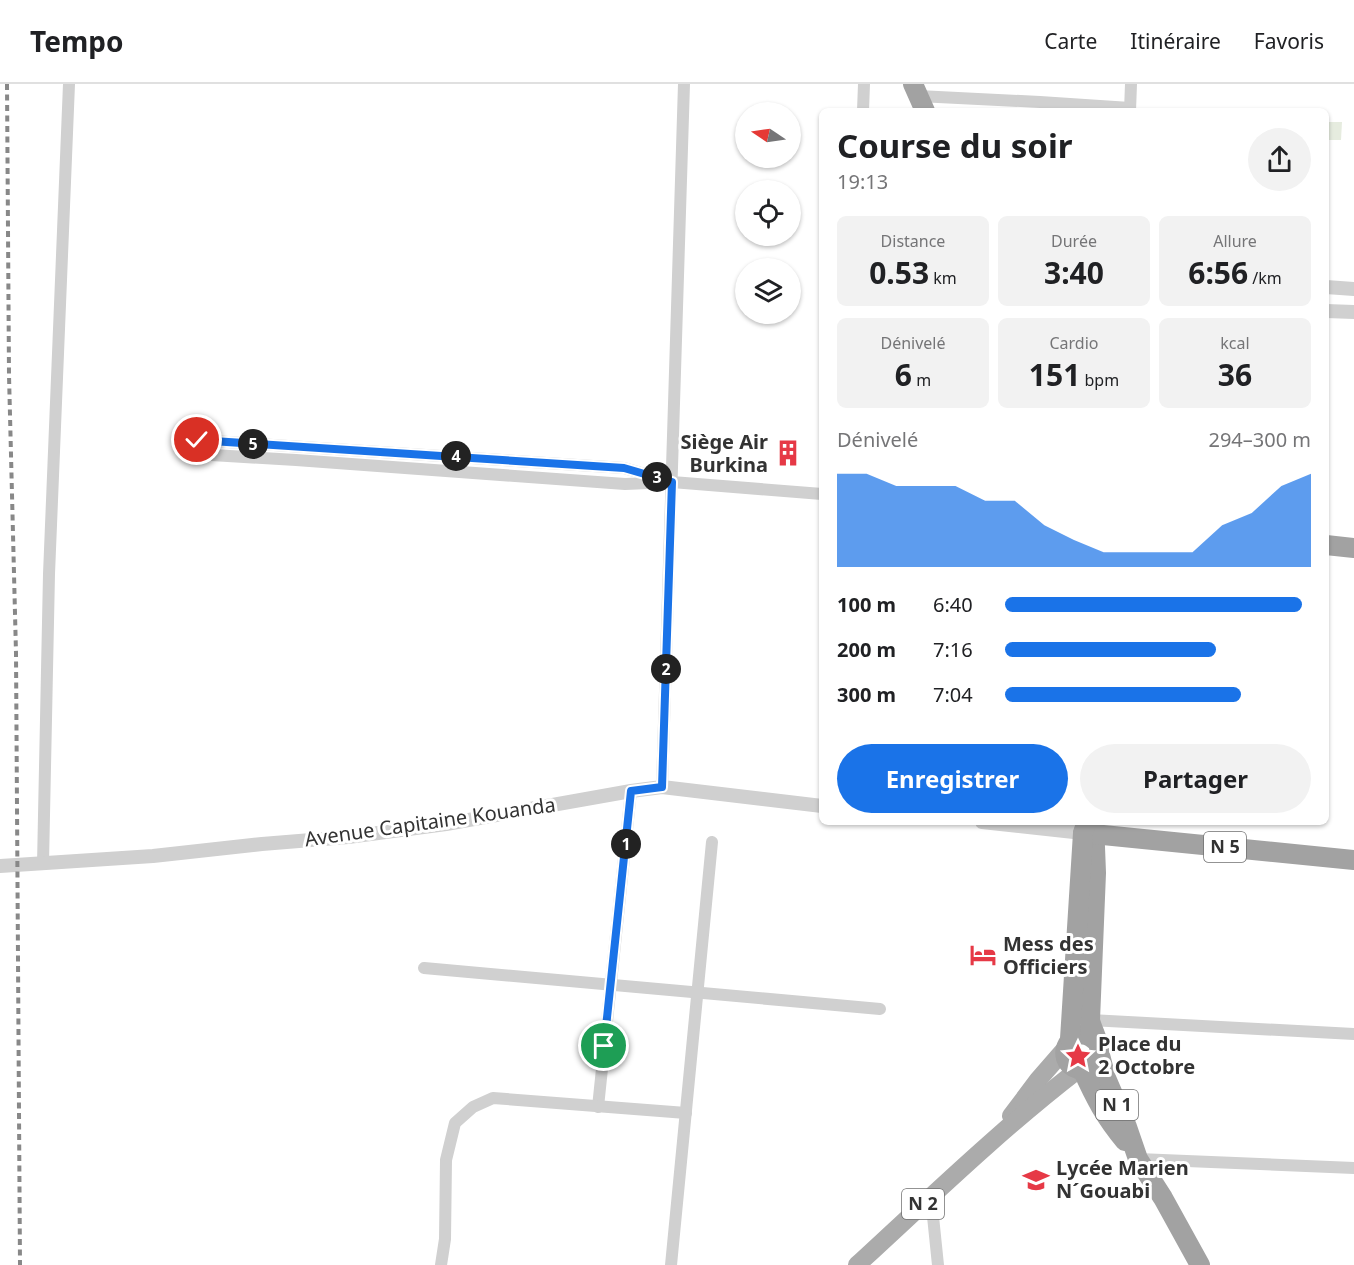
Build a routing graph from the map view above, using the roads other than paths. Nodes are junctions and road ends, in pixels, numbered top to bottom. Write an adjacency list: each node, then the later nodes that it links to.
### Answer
1 (69, 84): 24 (street)
2 (684, 84): 13 (street)
3 (864, 84): 6 (street)
4 (1131, 84): 8 (street)
5 (918, 97): 7 (street)
6 (863, 108)
7 (1108, 108)
8 (1130, 108)
9 (1329, 287): 10 (street)
10 (1351, 289): 12 (street)
11 (1329, 310): 12 (street)
12 (1350, 312)
13 (672, 482): 13 (street); 14 (street); 17 (street)
14 (819, 494)
15 (1329, 545): 16 (highway)
16 (1354, 548)
17 (662, 787): 18 (street, Avenue Capitaine Kouanda); 19 (street, Avenue Capitaine Kouanda)
18 (631, 791): 24 (street, Avenue Capitaine Kouanda); 27 (street)
19 (819, 806)
20 (1036, 825): 21 (street)
21 (1090, 828): 23 (highway, N 5); 30 (highway); 32 (highway)
22 (712, 842): 28 (street)
23 (1354, 860)
24 (43, 864): 25 (street, Avenue Capitaine Kouanda)
25 (0, 866)
26 (424, 968): 27 (street)
27 (610, 986): 28 (street); 35 (street)
28 (697, 993): 29 (street); 36 (street)
29 (880, 1010)
30 (1090, 1020): 31 (street); 33 (highway)
31 (1354, 1034)
32 (1068, 1044): 33 (highway); 34 (highway); 37 (main road, N 2)
33 (1098, 1048): 34 (highway); 38 (highway, N 1)
34 (1080, 1069): 37 (main road, N 2); 38 (highway, N 1)
35 (598, 1107): 36 (street); 41 (street)
36 (686, 1113): 42 (street)
37 (990, 1144): 40 (main road, N 2)
38 (1137, 1156): 39 (street); 45 (highway, N 1)
39 (1354, 1168)
40 (931, 1197): 43 (main road, N 2); 44 (street)
41 (441, 1265)
42 (671, 1265)
43 (857, 1265)
44 (938, 1265)
45 (1200, 1265)

